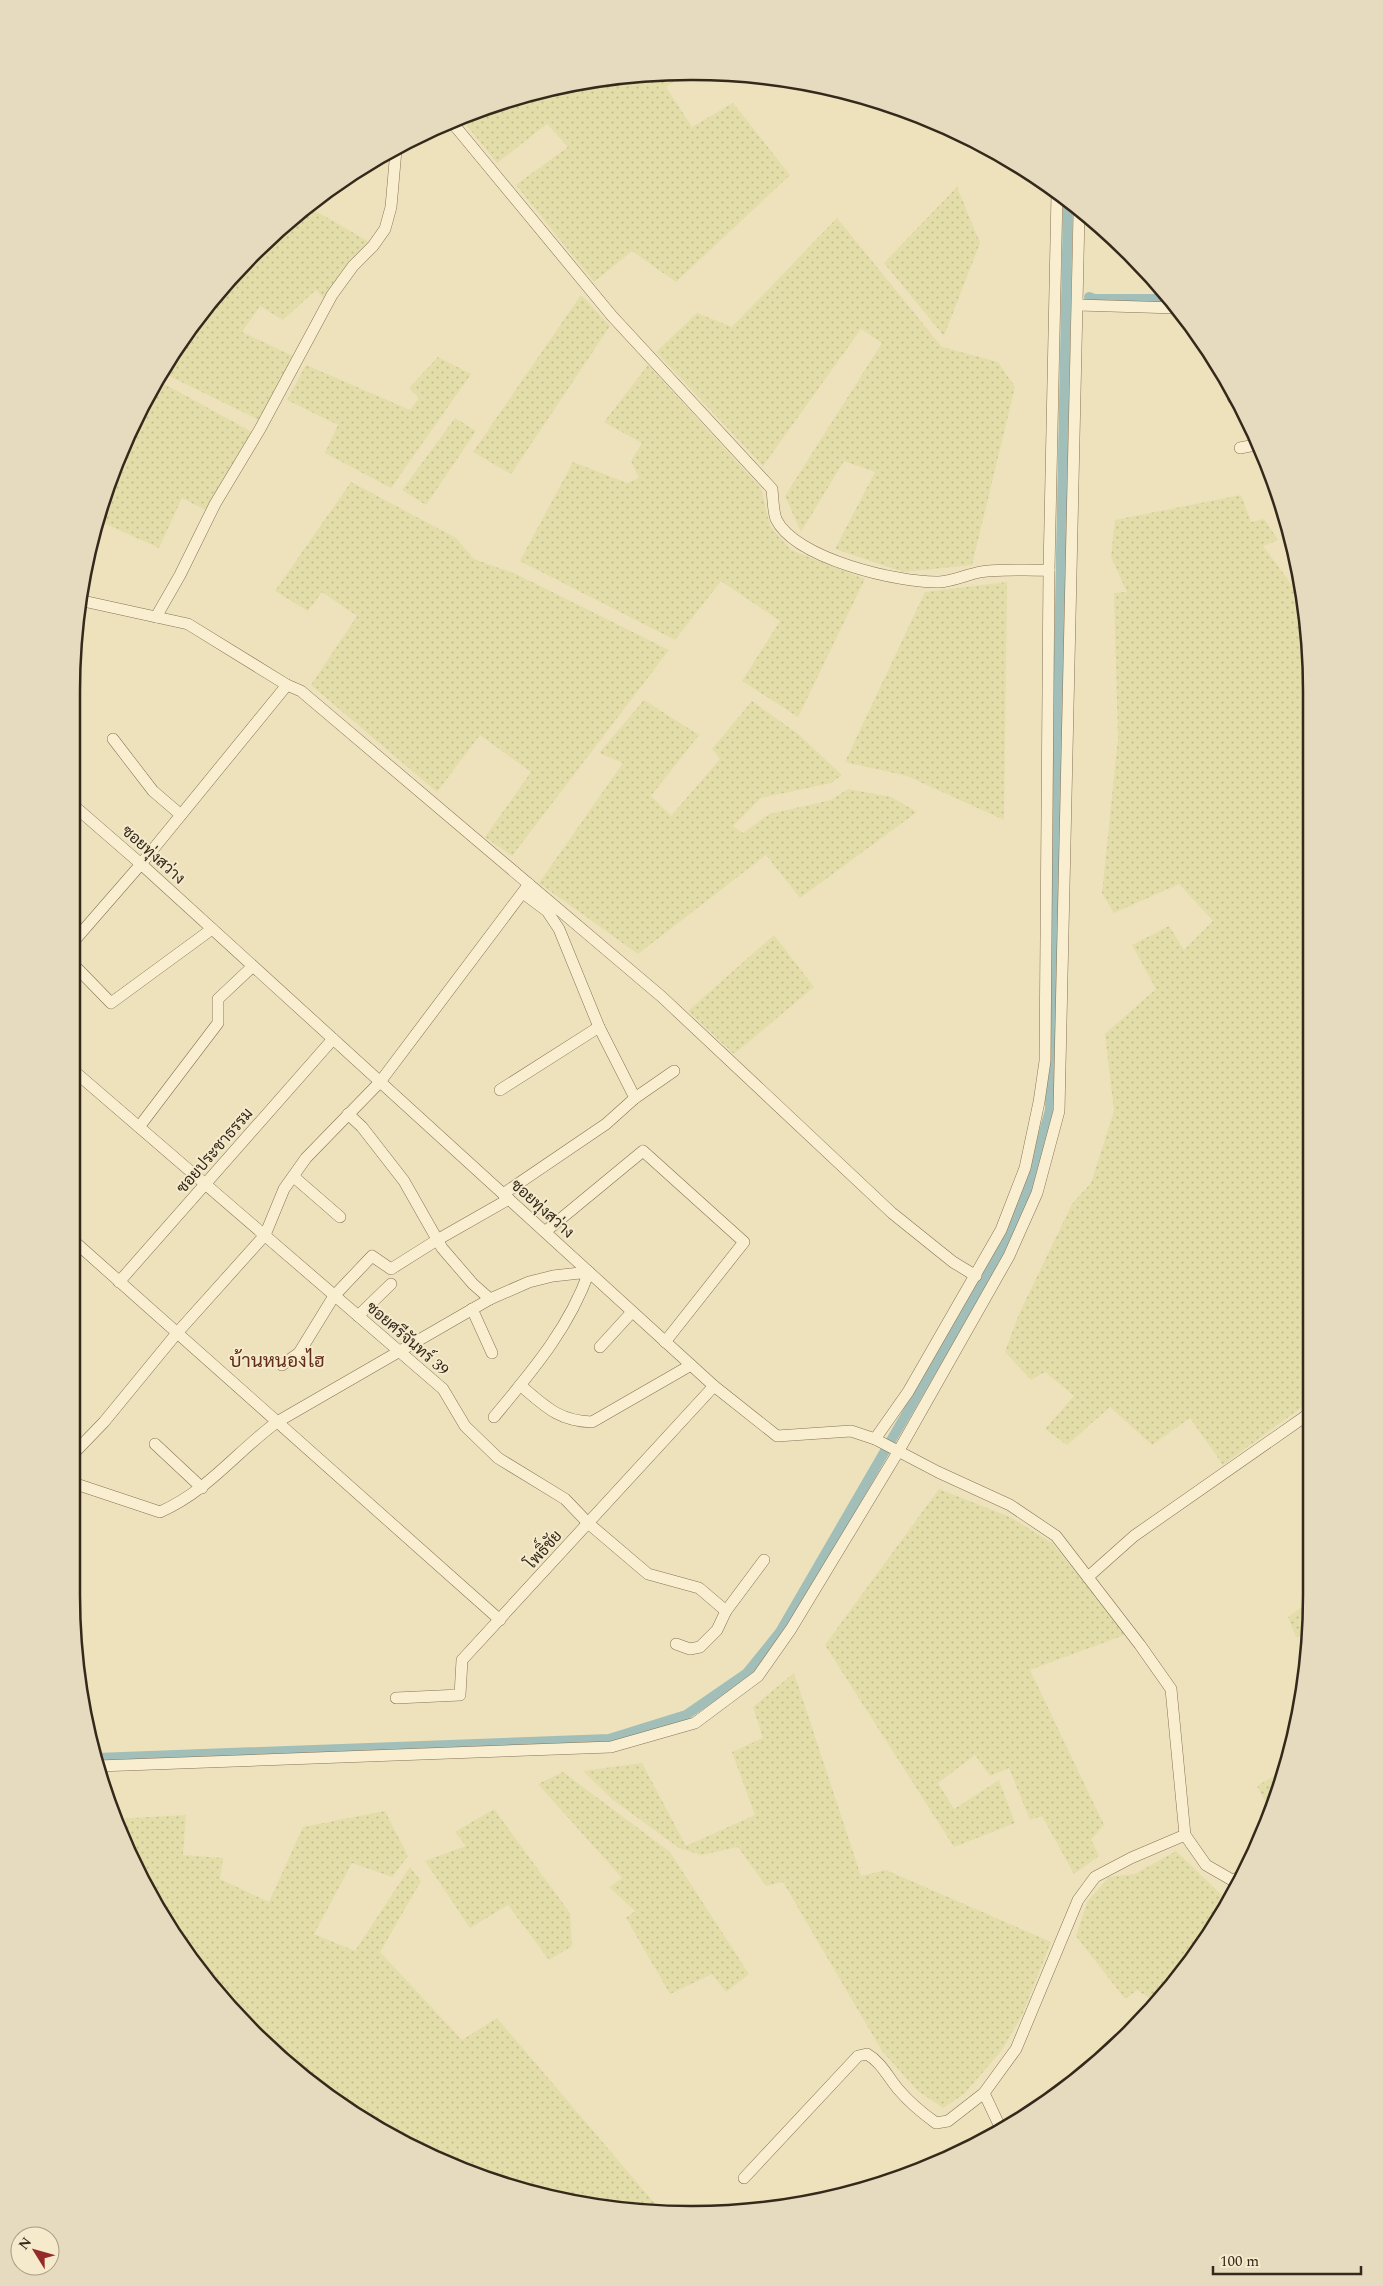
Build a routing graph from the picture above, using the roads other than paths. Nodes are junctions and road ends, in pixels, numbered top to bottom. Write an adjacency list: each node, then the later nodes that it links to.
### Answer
1 (456, 127): 9 (street)
2 (395, 157): 11 (street)
3 (1057, 201): 9 (street)
4 (1080, 219): 5 (street)
5 (1078, 305): 6 (street); 63 (street)
6 (1168, 308)
7 (1251, 446): 8 (street)
8 (1240, 448)
9 (1049, 570): 40 (street)
10 (87, 602): 11 (street)
11 (156, 617): 12 (street)
12 (287, 685): 15 (street); 17 (street)
13 (113, 740): 15 (street)
14 (80, 811): 16 (street, ซอยทุ่งสว่าง)
15 (181, 815): 16 (street)
16 (141, 864): 18 (street, ซอยทุ่งสว่าง); 19 (street)
17 (526, 888): 22 (street); 26 (street); 40 (street)
18 (212, 928): 20 (street, ซอยทุ่งสว่าง); 21 (street)
19 (80, 934)
20 (253, 966): 23 (street, ซอยทุ่งสว่าง); 30 (street)
21 (80, 971)
22 (599, 1027): 27 (street); 28 (street)
23 (333, 1039): 26 (street, ซอยทุ่งสว่าง); 32 (street, ซอยประชาธรรม)
24 (674, 1071): 28 (street)
25 (80, 1076): 30 (street, ซอยศรีจันทร์ 39)
26 (380, 1082): 29 (street); 33 (street, ซอยทุ่งสว่าง)
27 (500, 1090)
28 (635, 1098): 33 (street)
29 (348, 1114): 31 (street); 37 (street)
30 (139, 1127): 32 (street, ซอยศรีจันทร์ 39)
31 (294, 1176): 34 (street); 36 (street)
32 (206, 1184): 36 (street, ซอยศรีจันทร์ 39); 41 (street, ซอยประชาธรรม)
33 (506, 1197): 35 (street, ซอยทุ่งสว่าง); 37 (street)
34 (340, 1218)
35 (546, 1231): 39 (street, ซอยทุ่งสว่าง); 49 (street)
36 (265, 1235): 43 (street, ซอยศรีจันทร์ 39); 48 (street)
37 (437, 1240): 43 (street); 44 (street)
38 (80, 1247): 41 (street)
39 (589, 1272): 44 (street); 46 (street, ซอยทุ่งสว่าง); 55 (street)
40 (976, 1276): 60 (street)
41 (119, 1282): 48 (street)
42 (391, 1284): 47 (street)
43 (334, 1296): 47 (street, ซอยศรีจันทร์ 39); 53 (street)
44 (490, 1299): 45 (street)
45 (472, 1309): 51 (street); 52 (street)
46 (632, 1312): 49 (street, ซอยทุ่งสว่าง); 50 (street)
47 (358, 1316): 51 (street, ซอยศรีจันทร์ 39)
48 (177, 1333): 59 (street); 62 (street)
49 (665, 1342): 54 (street, ซอยทุ่งสว่าง)
50 (600, 1347)
51 (400, 1352): 59 (street); 66 (street, ซอยศรีจันทร์ 39)
52 (492, 1353)
53 (282, 1365)
54 (691, 1366): 55 (street); 56 (street, ซอยทุ่งสว่าง)
55 (520, 1385): 57 (street)
56 (714, 1386): 60 (street, ซอยทุ่งสว่าง); 66 (street, โพธิ์ชัย)
57 (494, 1417)
58 (1303, 1419): 68 (street)
59 (277, 1422): 65 (street); 70 (street)
60 (878, 1441): 63 (street, ซอยทุ่งสว่าง)
61 (155, 1444): 65 (street)
62 (80, 1447)
63 (895, 1451): 68 (street, ซอยทุ่งสว่าง); 73 (street)
64 (80, 1485): 65 (street)
65 (202, 1488)
66 (588, 1523): 69 (street, ซอยศรีจันทร์ 39); 70 (street, โพธิ์ชัย)
67 (764, 1560): 69 (street)
68 (1088, 1577): 74 (street, ซอยทุ่งสว่าง)
69 (726, 1611): 71 (street)
70 (500, 1620): 72 (street, โพธิ์ชัย)
71 (676, 1644)
72 (396, 1698)
73 (105, 1766)
74 (1185, 1835): 75 (street); 76 (street)
75 (1232, 1880)
76 (984, 2093): 77 (street); 78 (street)
77 (998, 2123)
78 (744, 2178)

